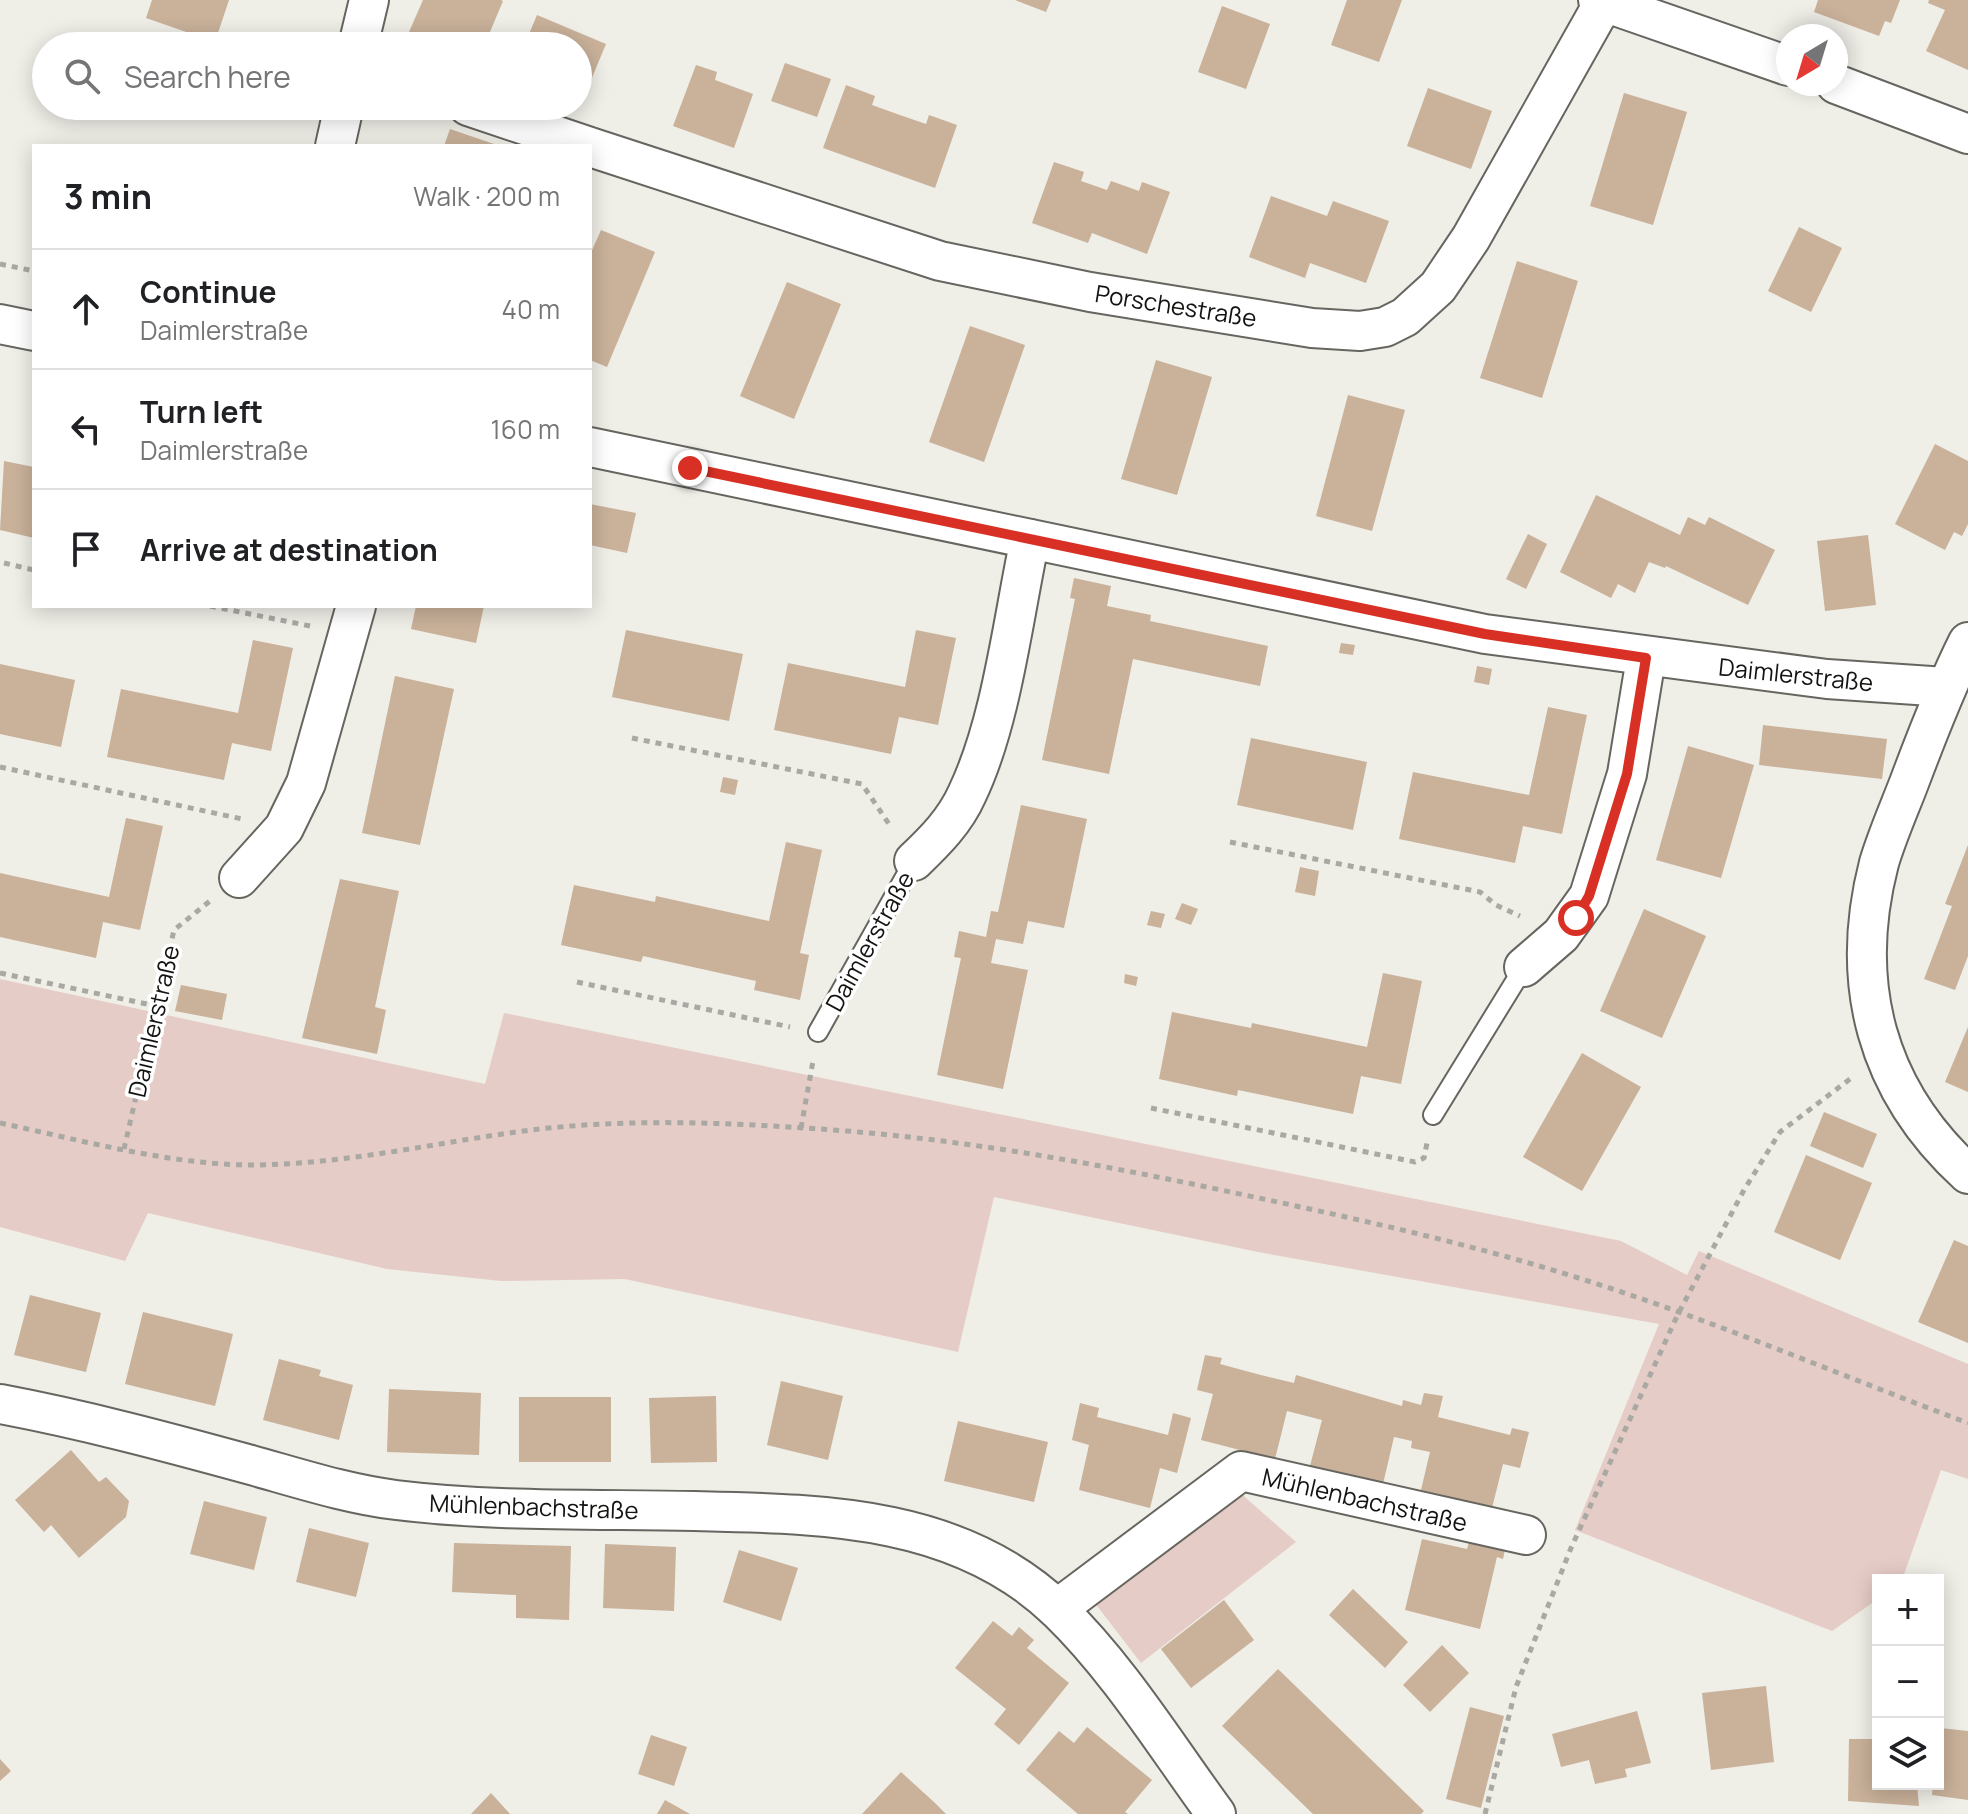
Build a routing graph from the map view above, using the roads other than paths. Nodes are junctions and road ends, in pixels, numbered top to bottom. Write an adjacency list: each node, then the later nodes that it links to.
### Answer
1 (369, 0): 3 (street)
2 (1601, 1): 4 (street); 11 (street, Porschestraße)
3 (361, 32)
4 (1776, 62)
5 (1848, 89): 8 (street)
6 (341, 120): 9 (street)
7 (509, 120): 10 (street, Porschestraße)
8 (1968, 134)
9 (335, 144)
10 (579, 144)
11 (592, 148)
12 (0, 324): 13 (street)
13 (32, 331)
14 (592, 447): 15 (street, Daimlerstraße)
15 (1030, 539): 18 (street, Daimlerstraße); 20 (street, Daimlerstraße)
16 (353, 620): 21 (street)
17 (1968, 642): 19 (street)
18 (1646, 658): 19 (street, Daimlerstraße); 22 (street)
19 (1946, 687): 25 (street)
20 (914, 861): 23 (lane, Daimlerstraße)
21 (239, 878)
22 (1524, 967): 24 (lane)
23 (818, 1032)
24 (1433, 1115)
25 (1968, 1174)
26 (0, 1404): 28 (street, Mühlenbachstraße)
27 (1526, 1535): 28 (street, Mühlenbachstraße)
28 (1057, 1609): 29 (street, Mühlenbachstraße)
29 (1216, 1814)

